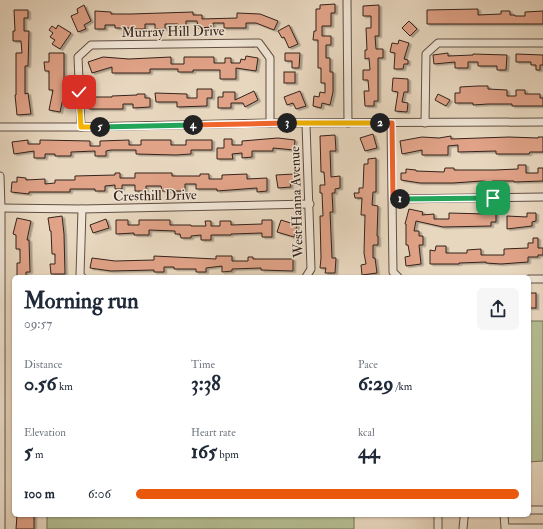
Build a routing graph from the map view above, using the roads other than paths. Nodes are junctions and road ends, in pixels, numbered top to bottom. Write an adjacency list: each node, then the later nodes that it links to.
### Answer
1 (347, 0): 5 (street)
2 (543, 43): 7 (street)
3 (543, 122): 7 (street)
4 (270, 123): 8 (street); 10 (street); 10 (street, Murray Hill Drive)
5 (348, 123): 6 (street); 8 (street)
6 (392, 123): 7 (street); 13 (street)
7 (425, 123)
8 (306, 124): 14 (street, West Hanna Avenue)
9 (0, 127): 10 (street)
10 (81, 127)
11 (0, 176): 15 (street)
12 (543, 197): 13 (street)
13 (393, 199): 17 (street)
14 (310, 204): 16 (street, Cresthill Drive); 19 (street, West Hanna Avenue)
15 (1, 208): 16 (street, Cresthill Drive); 22 (street)
16 (82, 209): 18 (street)
17 (395, 274)
18 (80, 275)
19 (307, 275)
20 (531, 279): 21 (street)
21 (543, 279)
22 (0, 378): 29 (street)
23 (531, 510): 24 (street)
24 (543, 510)
25 (438, 517): 30 (street)
26 (464, 517): 31 (street)
27 (504, 517): 28 (street)
28 (543, 528)
29 (1, 529)
30 (438, 529)
31 (463, 529)

